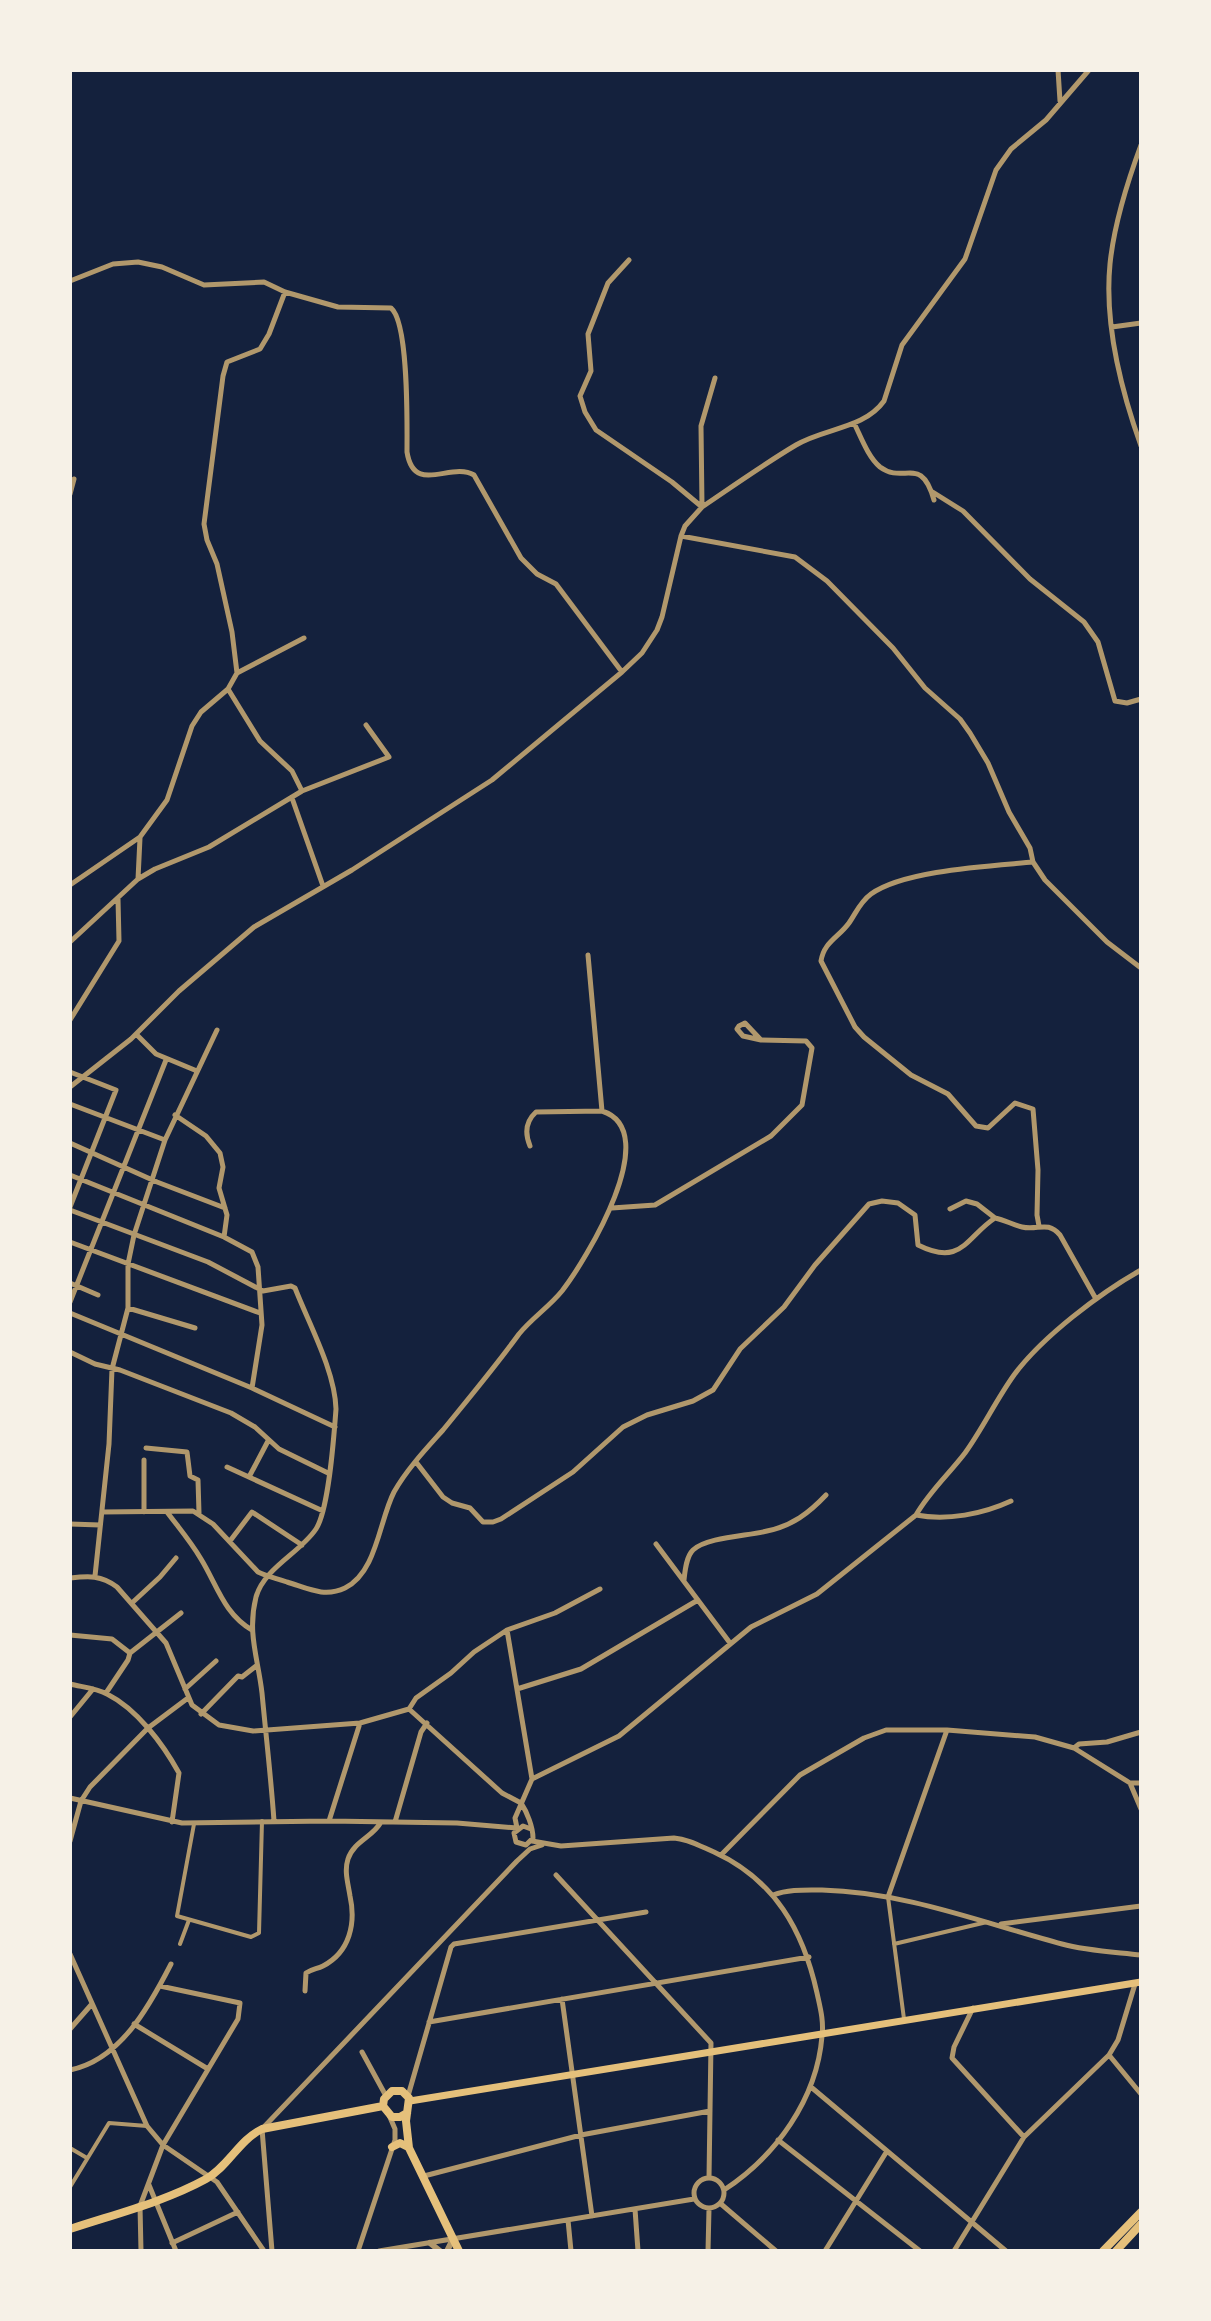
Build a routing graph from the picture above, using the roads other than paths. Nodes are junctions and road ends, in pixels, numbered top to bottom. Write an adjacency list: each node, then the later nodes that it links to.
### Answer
1 (1058, 70): 3 (street)
2 (1089, 70): 3 (street)
3 (1060, 102): 11 (street)
4 (1141, 145): 9 (street)
5 (629, 260): 17 (street)
6 (70, 281): 7 (street)
7 (285, 292): 20 (street); 21 (street)
8 (1141, 323): 9 (street)
9 (1112, 327): 12 (street)
10 (715, 378): 17 (street)
11 (854, 423): 14 (street); 17 (street)
12 (1141, 446)
13 (74, 479): 15 (street)
14 (931, 491): 16 (street); 23 (street)
15 (70, 494)
16 (934, 500)
17 (702, 507): 18 (street)
18 (681, 536): 20 (street); 28 (street)
19 (304, 638): 21 (street)
20 (622, 672): 31 (street)
21 (237, 673): 22 (street)
22 (228, 689): 25 (street); 27 (street)
23 (1141, 699)
24 (366, 725): 25 (street)
25 (302, 791): 26 (street)
26 (292, 798): 29 (street); 31 (street)
27 (140, 837): 29 (street); 30 (street)
28 (1033, 862): 35 (street); 66 (street)
29 (138, 879): 32 (street)
30 (70, 885)
31 (323, 886): 38 (street)
32 (118, 899): 33 (street); 36 (street)
33 (70, 942)
34 (588, 955): 46 (street)
35 (1141, 968)
36 (70, 1020)
37 (217, 1030): 41 (street)
38 (136, 1034): 40 (street); 43 (street)
39 (761, 1040): 39 (street); 62 (street)
40 (166, 1060): 41 (street); 49 (street)
41 (197, 1071): 47 (street)
42 (70, 1072): 43 (street)
43 (85, 1077): 44 (street); 48 (street)
44 (70, 1087)
45 (70, 1104): 48 (street)
46 (602, 1111): 52 (street); 62 (street)
47 (175, 1115): 50 (street); 61 (street)
48 (105, 1117): 49 (street); 53 (street)
49 (139, 1130): 50 (street); 54 (street)
50 (165, 1140): 56 (street)
51 (70, 1143): 53 (street)
52 (530, 1146)
53 (92, 1153): 54 (street); 57 (street)
54 (125, 1168): 56 (street); 58 (street)
55 (70, 1175): 57 (street)
56 (151, 1179): 59 (street); 61 (street)
57 (81, 1180): 58 (street); 60 (street)
58 (114, 1194): 59 (street); 65 (street)
59 (143, 1205): 67 (street); 68 (street)
60 (70, 1208): 65 (street)
61 (225, 1208): 68 (street)
62 (612, 1208): 91 (street)
63 (950, 1209): 64 (street)
64 (995, 1218): 66 (street); 91 (street)
65 (103, 1223): 67 (street); 70 (street)
66 (1039, 1226): 77 (street)
67 (134, 1235): 71 (street); 75 (street)
68 (224, 1237): 75 (street)
69 (70, 1242): 70 (street)
70 (93, 1250): 71 (street); 74 (street)
71 (128, 1264): 79 (street); 81 (street)
72 (1141, 1270): 77 (street)
73 (70, 1283): 74 (street)
74 (78, 1287): 76 (street); 78 (street)
75 (258, 1289): 81 (street); 87 (street)
76 (98, 1295)
77 (1096, 1299): 102 (street)
78 (70, 1302)
79 (128, 1308): 82 (street); 83 (street)
80 (70, 1313): 83 (street)
81 (260, 1314): 86 (street)
82 (195, 1328)
83 (121, 1333): 85 (street); 86 (street)
84 (70, 1352): 85 (street)
85 (112, 1369): 88 (street); 98 (street)
86 (252, 1388): 87 (street)
87 (335, 1427): 93 (street)
88 (268, 1441): 93 (street); 94 (street)
89 (146, 1448): 101 (street)
90 (144, 1460): 99 (street)
91 (416, 1462): 110 (street)
92 (227, 1467): 94 (street)
93 (328, 1473): 97 (street)
94 (249, 1477): 97 (street)
95 (826, 1495): 112 (street)
96 (1011, 1501): 102 (street)
97 (323, 1511): 107 (street)
98 (102, 1512): 99 (street); 104 (street)
99 (144, 1512): 100 (street)
100 (166, 1512): 101 (street); 118 (street)
101 (199, 1513): 105 (street)
102 (916, 1515): 121 (street)
103 (70, 1524): 104 (street)
104 (100, 1525): 109 (street)
105 (230, 1541): 107 (street); 110 (street)
106 (656, 1544): 112 (street)
107 (302, 1545): 110 (street)
108 (176, 1558): 115 (street)
109 (95, 1576): 111 (street); 115 (street)
110 (267, 1577): 118 (street)
111 (70, 1578)
112 (684, 1580): 114 (street)
113 (600, 1589): 119 (street)
114 (698, 1600): 121 (street); 128 (street)
115 (133, 1602): 117 (street)
116 (181, 1613): 117 (street)
117 (156, 1630): 122 (street); 127 (street)
118 (252, 1630): 124 (street)
119 (507, 1630): 128 (street); 131 (street)
120 (70, 1635): 122 (street)
121 (730, 1643): 141 (street)
122 (130, 1653): 129 (street)
123 (216, 1661): 127 (street)
124 (256, 1666): 132 (street); 137 (street)
125 (70, 1684): 126 (street)
126 (93, 1689): 129 (street); 133 (street)
127 (185, 1689): 130 (street)
128 (517, 1689): 141 (street)
129 (106, 1693): 136 (street)
130 (188, 1698): 132 (street); 136 (street)
131 (409, 1709): 134 (street); 135 (street)
132 (201, 1714): 137 (street)
133 (70, 1717)
134 (360, 1723): 137 (street); 151 (street)
135 (427, 1723): 146 (street); 154 (street)
136 (148, 1728): 145 (street); 152 (street)
137 (264, 1730): 150 (street)
138 (947, 1730): 140 (street); 164 (street); 168 (street)
139 (1141, 1732): 140 (street)
140 (1074, 1748): 142 (street)
141 (532, 1779): 146 (street)
142 (1130, 1783): 143 (street); 147 (street)
143 (1141, 1783)
144 (70, 1798): 145 (street)
145 (81, 1801): 152 (street); 160 (street)
146 (521, 1803): 148 (street); 158 (street)
147 (1141, 1809)
148 (515, 1818): 156 (street); 157 (street)
149 (262, 1821): 150 (street); 155 (street); 171 (street)
150 (274, 1821): 151 (street)
151 (329, 1821): 153 (street)
152 (172, 1822): 155 (street)
153 (381, 1822): 154 (street); 185 (street)
154 (395, 1822): 156 (street)
155 (194, 1824): 171 (street)
156 (506, 1825): 157 (street); 159 (street)
157 (517, 1828): 158 (street); 159 (street)
158 (531, 1829): 161 (street)
159 (514, 1836): 162 (street)
160 (70, 1841)
161 (532, 1841): 162 (street); 163 (street)
162 (519, 1844): 165 (street)
163 (545, 1844): 164 (street); 165 (street)
164 (721, 1855): 167 (street)
165 (517, 1861): 211 (street)
166 (556, 1875): 172 (street)
167 (773, 1895): 168 (street); 179 (street)
168 (888, 1897): 173 (street); 176 (street)
169 (1141, 1906): 174 (street)
170 (646, 1912): 172 (street)
171 (189, 1919): 175 (street)
172 (599, 1920): 183 (street); 191 (street)
173 (989, 1922): 174 (street); 176 (street)
174 (1000, 1925): 178 (street)
175 (180, 1944)
176 (893, 1944): 190 (street)
177 (70, 1954): 180 (street)
178 (1141, 1955)
179 (809, 1957): 183 (street); 194 (street)
180 (72, 1962): 188 (street)
181 (171, 1964): 184 (street)
182 (1138, 1982): 186 (street); 189 (main road); 198 (street)
183 (657, 1983): 187 (street); 197 (street)
184 (160, 1986): 192 (street); 199 (street)
185 (305, 1991)
186 (1141, 1992)
187 (562, 1999): 191 (street); 201 (street)
188 (91, 2005): 193 (street); 195 (street)
189 (973, 2008): 190 (main road); 213 (street)
190 (904, 2019): 194 (main road)
191 (429, 2022): 205 (street)
192 (134, 2024): 195 (street); 199 (street)
193 (70, 2029)
194 (823, 2032): 197 (main road); 202 (street)
195 (112, 2052): 200 (street); 210 (street)
196 (362, 2052): 204 (street)
197 (711, 2053): 201 (main road); 207 (street)
198 (1109, 2055): 203 (street); 213 (street)
199 (208, 2069): 215 (street)
200 (70, 2070)
201 (573, 2075): 205 (main road); 212 (street)
202 (811, 2087): 214 (street); 219 (street)
203 (1141, 2094)
204 (386, 2096): 205 (main road); 206 (main road)
205 (409, 2098): 208 (main road)
206 (383, 2106): 209 (main road); 211 (main road)
207 (710, 2111): 212 (street); 223 (street)
208 (407, 2113): 209 (main road); 218 (main road)
209 (388, 2115): 216 (street)
210 (147, 2126): 215 (street); 220 (street)
211 (262, 2129): 222 (main road); 247 (street)
212 (581, 2135): 221 (street); 236 (street)
213 (1024, 2137): 238 (street)
214 (778, 2140): 226 (street); 228 (street)
215 (163, 2145): 222 (street); 224 (street)
216 (392, 2147): 218 (main road); 248 (street)
217 (70, 2148): 220 (street)
218 (409, 2148): 221 (main road)
219 (887, 2151): 228 (street); 238 (street)
220 (87, 2158): 225 (street)
221 (423, 2176): 241 (main road)
222 (210, 2178): 229 (main road); 234 (street)
223 (709, 2178): 226 (street); 227 (street)
224 (148, 2183): 229 (street); 231 (street)
225 (70, 2187)
226 (724, 2190): 230 (street)
227 (694, 2199): 232 (street); 233 (street)
228 (856, 2199): 257 (street); 258 (street)
229 (155, 2200): 231 (main road); 242 (street)
230 (721, 2204): 233 (street); 256 (street)
231 (140, 2206): 240 (main road); 244 (street)
232 (635, 2209): 236 (street); 254 (street)
233 (709, 2209): 255 (street)
234 (238, 2212): 242 (street); 246 (street)
235 (1141, 2212): 261 (main road)
236 (592, 2216): 237 (street)
237 (568, 2220): 241 (street); 253 (street)
238 (973, 2223): 259 (street); 260 (street)
239 (1141, 2224): 262 (main road)
240 (70, 2229)
241 (453, 2239): 243 (street); 251 (street); 252 (main road)
242 (172, 2243): 245 (street)
243 (430, 2243): 249 (street); 250 (street)
244 (141, 2251)
245 (176, 2251)
246 (264, 2251)
247 (272, 2251)
248 (358, 2251)
249 (379, 2251)
250 (440, 2251)
251 (447, 2251)
252 (459, 2251)
253 (571, 2251)
254 (638, 2251)
255 (708, 2251)
256 (776, 2251)
257 (825, 2251)
258 (920, 2251)
259 (954, 2251)
260 (1006, 2251)
261 (1103, 2251)
262 (1117, 2251)

